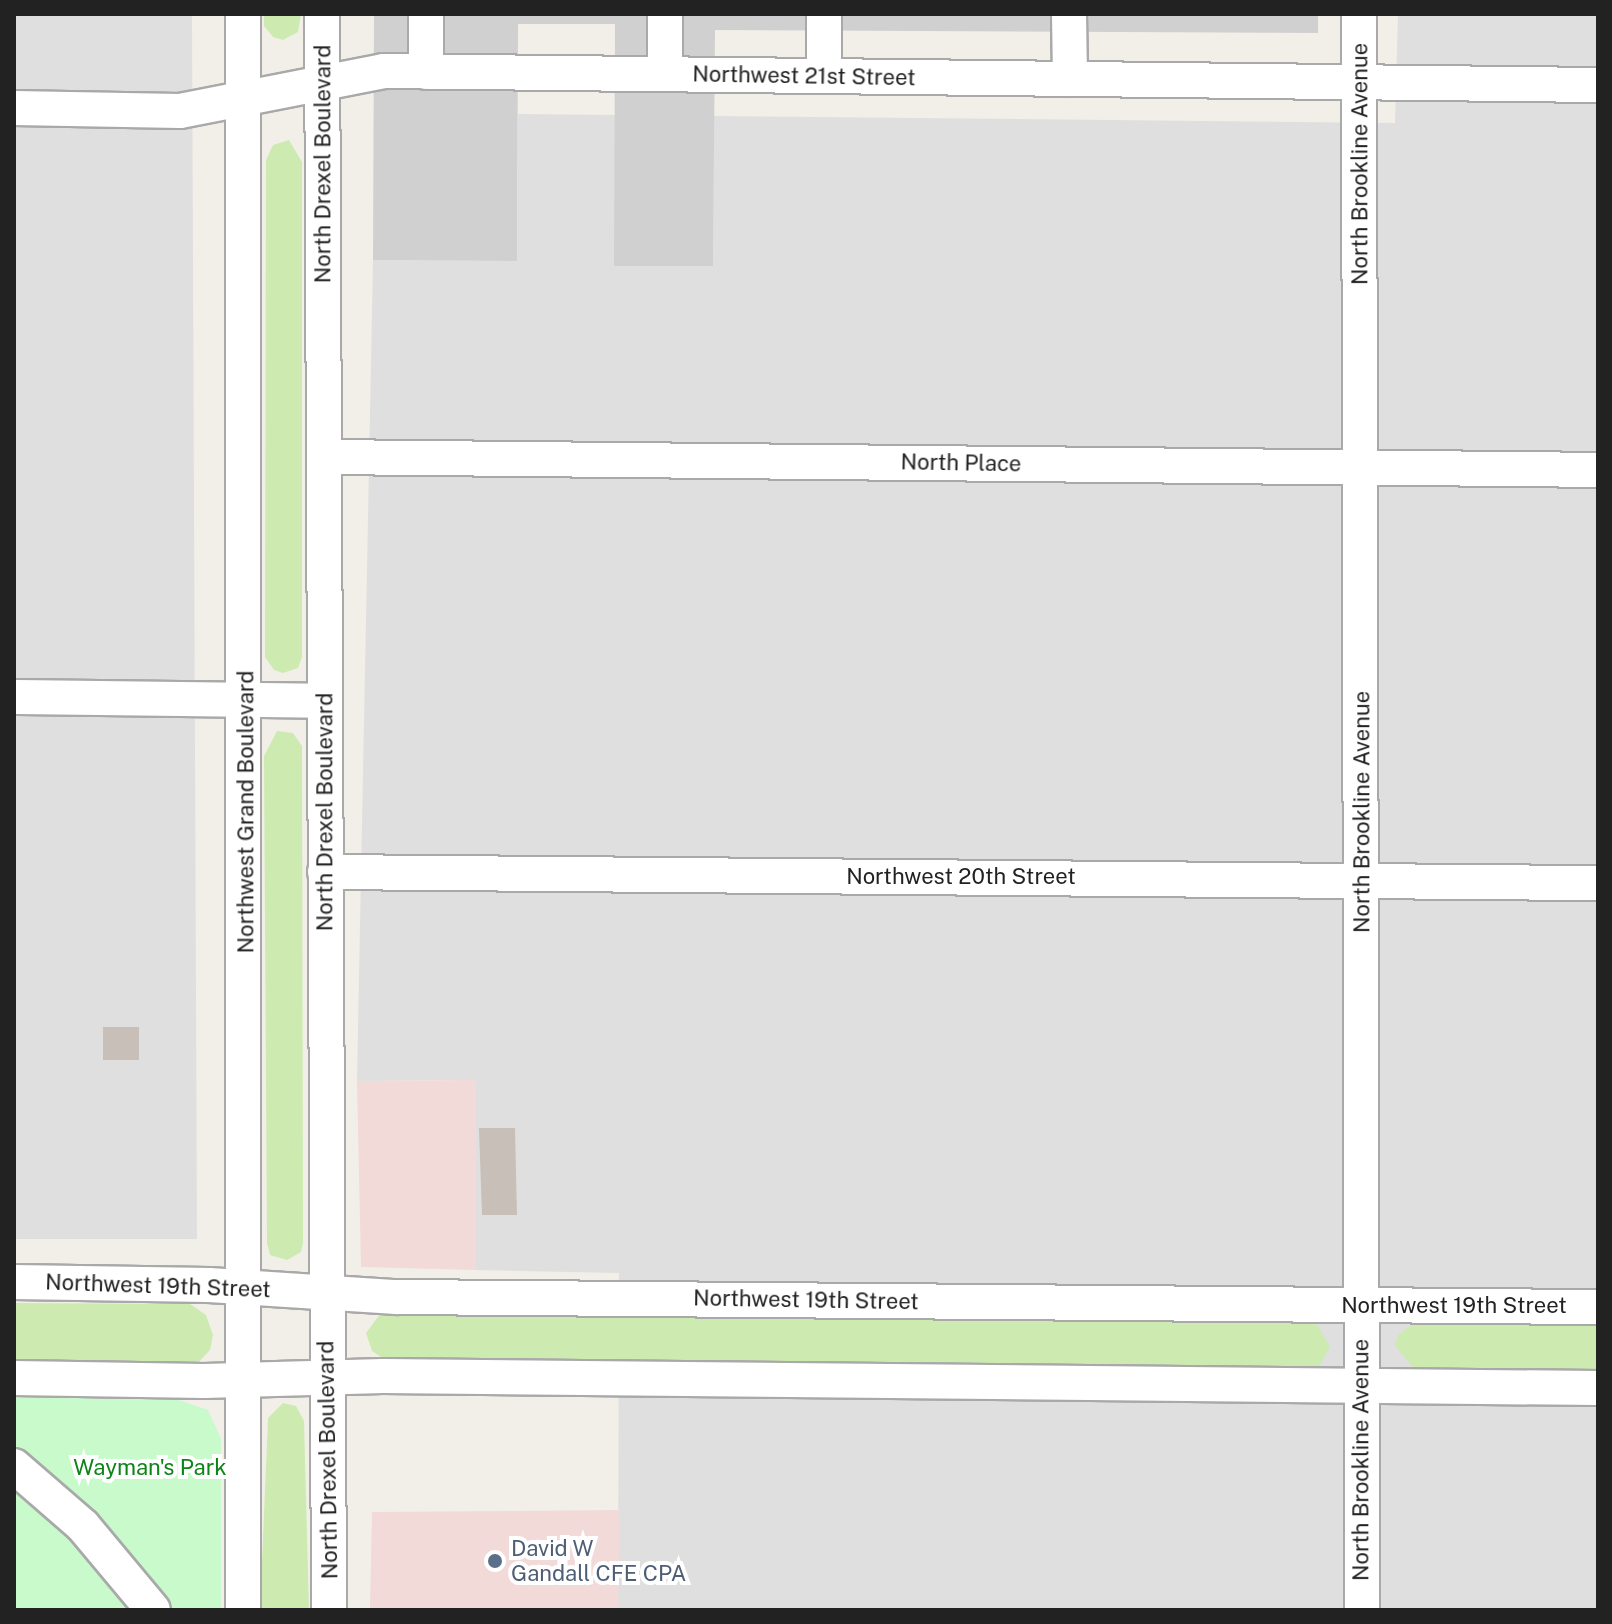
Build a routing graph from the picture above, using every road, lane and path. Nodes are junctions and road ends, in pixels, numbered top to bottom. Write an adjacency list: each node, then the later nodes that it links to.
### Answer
1 (243, 14): 15 (street, Northwest Grand Boulevard)
2 (322, 14): 13 (street, North Drexel Boulevard)
3 (426, 14): 8 (street)
4 (665, 14): 9 (street)
5 (824, 14): 10 (street)
6 (1069, 14): 11 (street)
7 (1359, 14): 12 (street, North Brookline Avenue)
8 (426, 72): 9 (street, Northwest 21st Street); 13 (street, Northwest 21st Street)
9 (665, 74): 10 (street, Northwest 21st Street)
10 (824, 76): 11 (street, Northwest 21st Street)
11 (1070, 79): 12 (street, Northwest 21st Street)
12 (1359, 82): 14 (street, Northwest 21st Street); 18 (street, North Brookline Avenue)
13 (322, 83): 15 (street, Northwest 21st Street); 17 (street, North Drexel Boulevard)
14 (1598, 85)
15 (242, 99): 16 (street, Northwest 21st Street); 21 (street, Northwest Grand Boulevard)
16 (14, 108)
17 (324, 457): 18 (street, North Place); 22 (street, North Drexel Boulevard)
18 (1362, 468): 19 (street, North Place); 24 (street, North Brookline Avenue)
19 (1598, 470)
20 (14, 697): 21 (street)
21 (246, 699): 22 (street); 27 (street, Northwest Grand Boulevard)
22 (325, 701): 23 (street, North Drexel Boulevard)
23 (325, 872): 24 (street, Northwest 20th Street); 28 (street, North Drexel Boulevard)
24 (1362, 880): 25 (street, Northwest 20th Street); 29 (street, North Brookline Avenue)
25 (1598, 883)
26 (14, 1282): 27 (street, Northwest 19th Street)
27 (245, 1287): 28 (street, Northwest 19th Street); 33 (street, Northwest Grand Boulevard)
28 (326, 1292): 29 (street, Northwest 19th Street); 31 (street, North Drexel Boulevard)
29 (1360, 1305): 30 (street, Northwest 19th Street); 34 (street, North Brookline Avenue)
30 (1598, 1307)
31 (327, 1377): 33 (street); 34 (street); 39 (street, North Drexel Boulevard)
32 (14, 1378): 33 (street)
33 (243, 1379): 38 (street, Northwest Grand Boulevard)
34 (1361, 1386): 35 (street); 40 (street, North Brookline Avenue)
35 (1598, 1388)
36 (14, 1466): 37 (street)
37 (153, 1610)
38 (243, 1610)
39 (329, 1610)
40 (1362, 1610)

